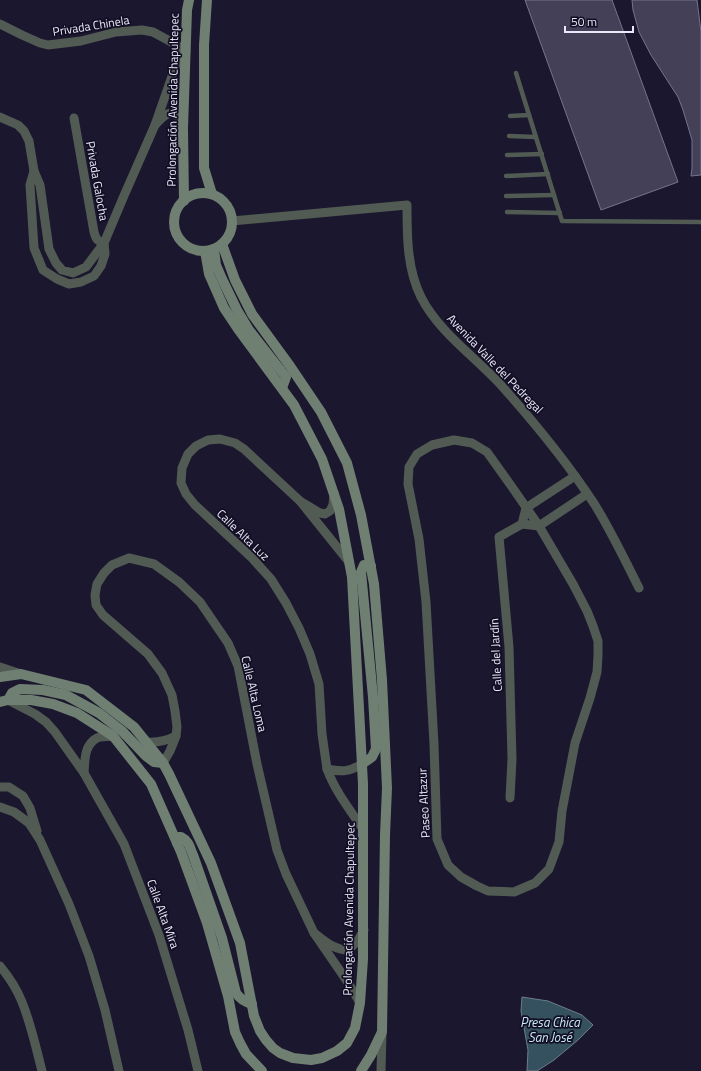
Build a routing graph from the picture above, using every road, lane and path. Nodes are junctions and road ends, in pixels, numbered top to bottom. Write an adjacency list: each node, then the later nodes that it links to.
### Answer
1 (189, 0): 4 (street, Prolongación Avenida Chapultepec)
2 (207, 0): 19 (street)
3 (0, 24): 4 (street, Privada Chinela)
4 (186, 51): 10 (street); 11 (street, Prolongación Avenida Chapultepec)
5 (516, 73): 6 (lane)
6 (529, 115): 7 (lane); 13 (lane)
7 (510, 116)
8 (0, 117): 16 (street)
9 (74, 118): 27 (street, Privada Galocha)
10 (155, 125): 11 (street); 27 (street)
11 (183, 128): 22 (street, Prolongación Avenida Chapultepec)
12 (509, 136): 13 (lane)
13 (536, 137): 14 (lane)
14 (542, 154): 15 (lane); 17 (lane)
15 (507, 155)
16 (34, 171): 27 (street); 27 (street)
17 (548, 174): 18 (lane); 20 (lane)
18 (506, 176)
19 (212, 194): 22 (street, Prolongación Avenida Chapultepec); 25 (street)
20 (554, 195): 21 (lane); 24 (lane)
21 (506, 196)
22 (184, 201): 28 (street, Prolongación Avenida Chapultepec)
23 (507, 212): 24 (lane)
24 (560, 213): 26 (lane)
25 (232, 221): 28 (street); 29 (street, Avenida Valle del Pedregal)
26 (701, 222)
27 (104, 243)
28 (213, 248): 30 (street, Prolongación Avenida Chapultepec); 37 (street)
29 (575, 476): 31 (street, Avenida Valle del Pedregal); 33 (street)
30 (334, 492): 32 (street, Calle Alta Luz); 36 (street, Prolongación Avenida Chapultepec)
31 (587, 494): 35 (street); 38 (street, Avenida Valle del Pedregal)
32 (300, 502): 36 (street, Calle Alta Luz); 48 (street, Calle Alta Luz)
33 (526, 508): 34 (street); 35 (street, Paseo Altazur); 35 (street, Paseo Altazur)
34 (522, 524): 35 (street); 51 (street, Calle del Jardín)
35 (539, 526)
36 (349, 562): 47 (street, Prolongación Avenida Chapultepec)
37 (371, 566): 47 (street); 61 (street)
38 (639, 588)
39 (0, 667): 40 (street)
40 (21, 674): 41 (street, Prolongación Avenida Chapultepec); 45 (street, Prolongación Avenida Chapultepec)
41 (0, 677)
42 (4, 701): 43 (street); 46 (street); 49 (street, Calle Alta Mira)
43 (113, 736): 49 (street); 55 (street)
44 (176, 736): 45 (street); 46 (street, Calle Alta Loma); 57 (street, Calle Alta Loma)
45 (146, 742): 46 (street, Prolongación Avenida Chapultepec)
46 (163, 763): 60 (street, Prolongación Avenida Chapultepec)
47 (362, 764): 48 (street); 53 (street, Prolongación Avenida Chapultepec)
48 (327, 769): 53 (street, Calle Alta Luz)
49 (84, 773): 64 (street, Calle Alta Mira)
50 (0, 787): 54 (street)
51 (510, 798)
52 (0, 807): 54 (street)
53 (363, 829): 56 (street, Prolongación Avenida Chapultepec)
54 (40, 840): 63 (street)
55 (177, 843): 60 (street); 65 (street)
56 (364, 930): 57 (street, Calle Alta Loma); 59 (street, Prolongación Avenida Chapultepec)
57 (314, 933): 59 (street, Calle Alta Loma)
58 (0, 966): 62 (street)
59 (360, 1003): 60 (street, Prolongación Avenida Chapultepec)
60 (252, 1004)
61 (382, 1032): 66 (street); 67 (street)
62 (42, 1071)
63 (119, 1071)
64 (198, 1071)
65 (262, 1071)
66 (361, 1071)
67 (381, 1071)

